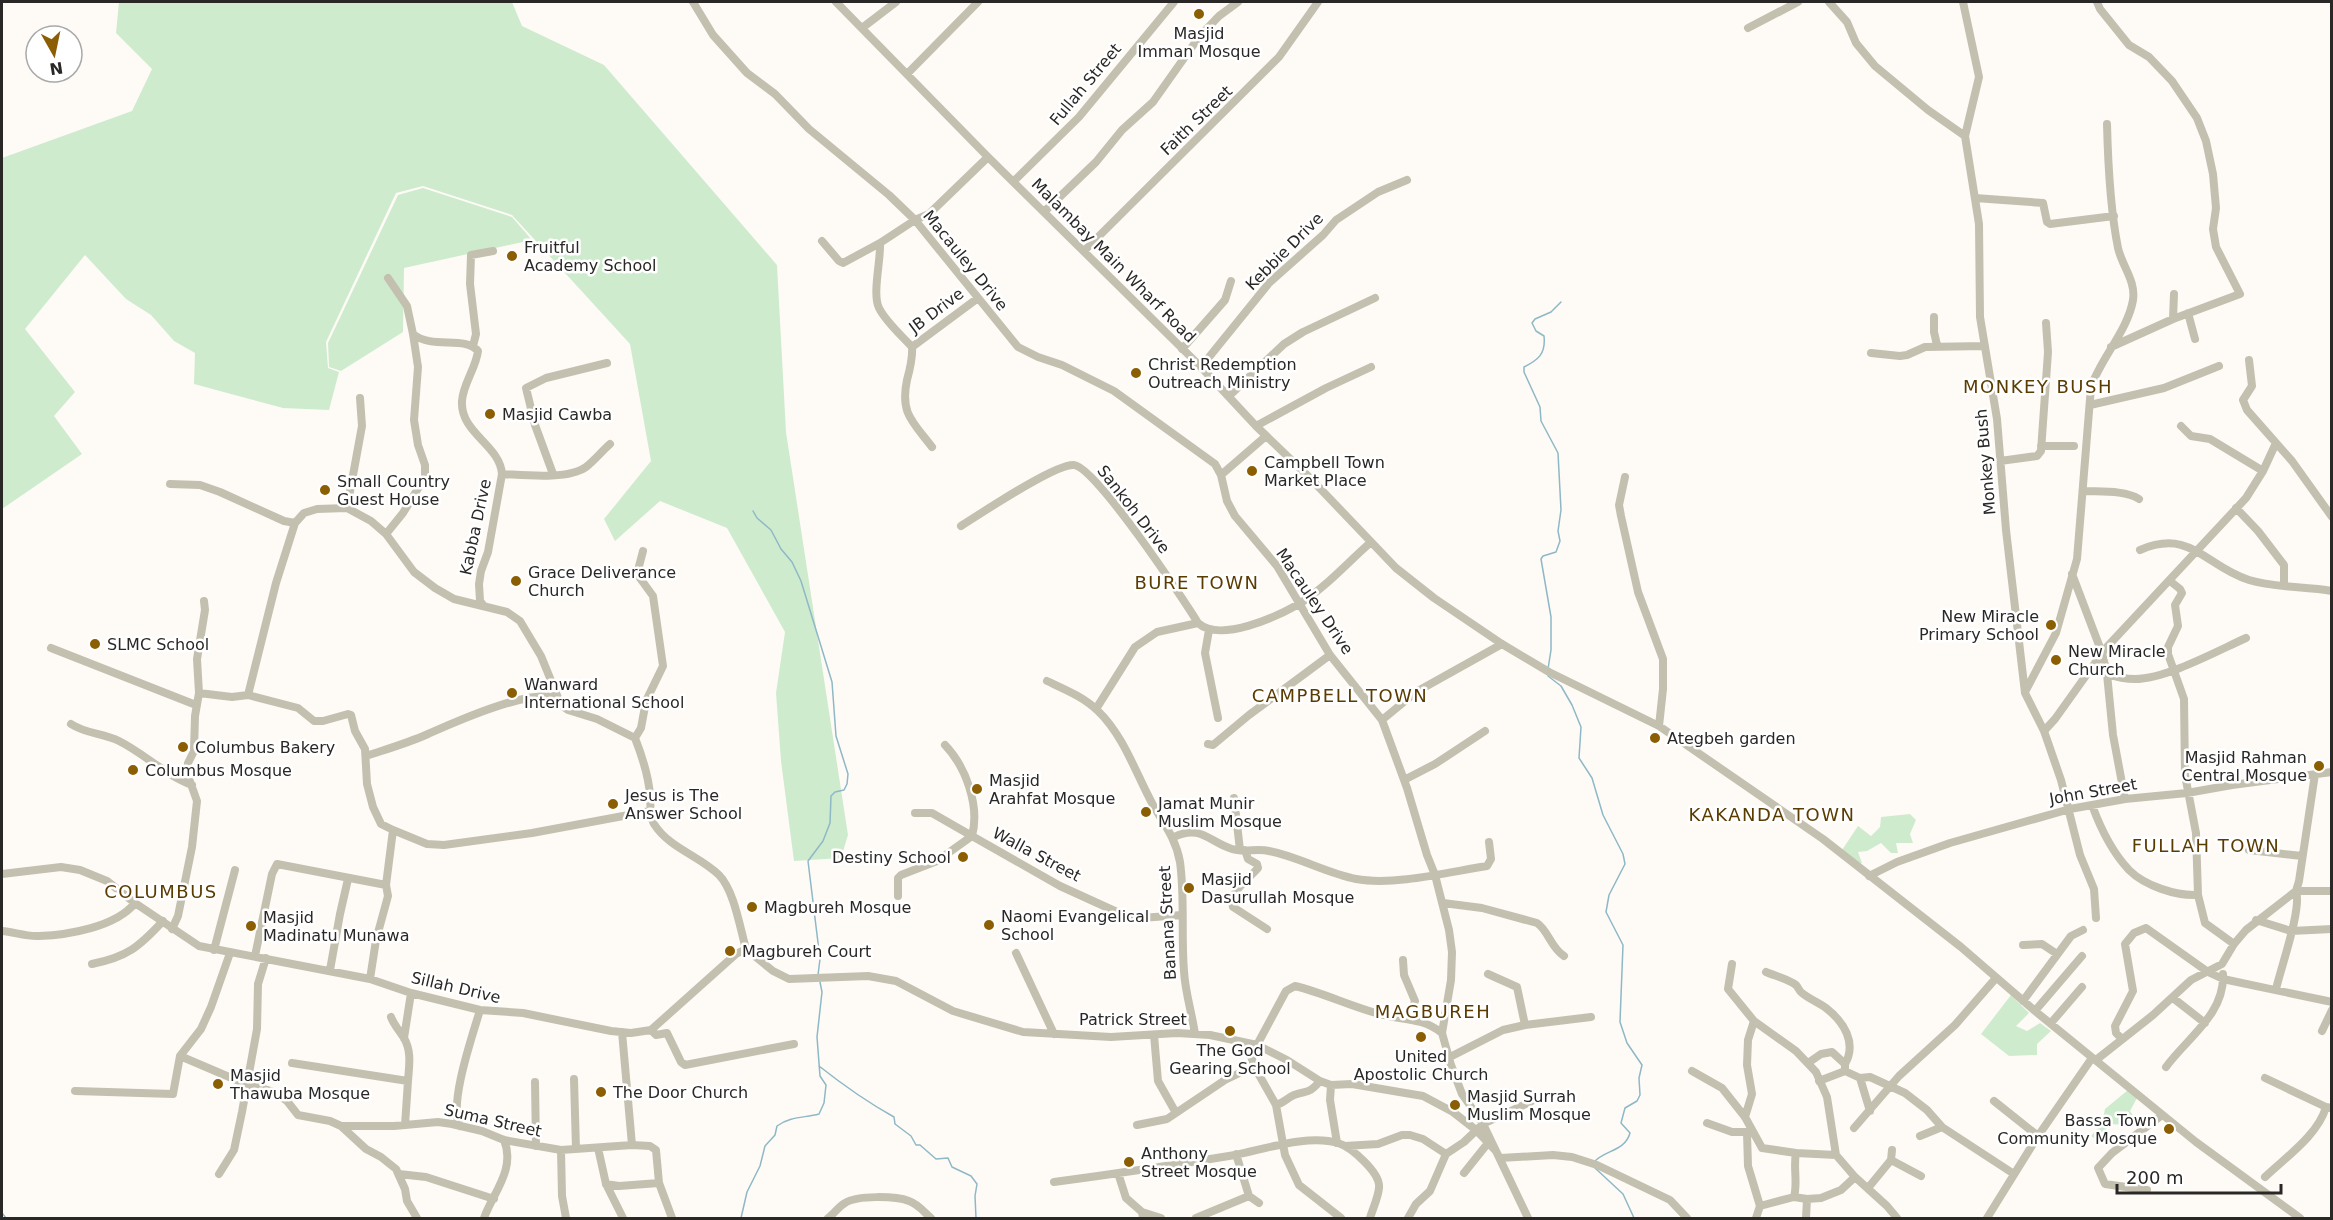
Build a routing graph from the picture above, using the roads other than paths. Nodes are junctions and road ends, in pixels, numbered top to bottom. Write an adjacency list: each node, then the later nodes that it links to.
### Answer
1 (693, 2): 23 (street, Macauley Drive)
2 (836, 2): 12 (street, Malambay Main Wharf Road)
3 (896, 2): 12 (street)
4 (978, 2): 14 (street)
5 (1174, 2): 19 (street, Fullah Street)
6 (1238, 2): 21 (street)
7 (1318, 2): 27 (street, Faith Street)
8 (1795, 2): 13 (street)
9 (1829, 2): 16 (street)
10 (1963, 2): 16 (street, Monkey Bush)
11 (2097, 2): 33 (street)
12 (862, 28): 14 (street, Malambay Main Wharf Road)
13 (1748, 28)
14 (907, 74): 17 (street, Malambay Main Wharf Road)
15 (2107, 124): 22 (street)
16 (1965, 136): 20 (street, Monkey Bush)
17 (988, 157): 19 (street, Malambay Main Wharf Road); 23 (street)
18 (1407, 180): 49 (street, Kebbie Drive)
19 (1014, 181): 21 (street, Malambay Main Wharf Road)
20 (1975, 198): 22 (street); 41 (street, Monkey Bush)
21 (1045, 211): 27 (street, Malambay Main Wharf Road)
22 (2114, 216): 43 (street)
23 (915, 220): 25 (street); 31 (street, Macauley Drive)
24 (822, 241): 25 (street)
25 (880, 243): 42 (street)
26 (493, 251): 40 (street)
27 (1084, 251): 44 (street, Malambay Main Wharf Road)
28 (388, 278): 37 (street)
29 (1231, 281): 44 (street)
30 (2174, 294): 35 (street)
31 (978, 298): 42 (street, JB Drive); 66 (street, Macauley Drive)
32 (1375, 298): 51 (street)
33 (2188, 313): 35 (street); 38 (street)
34 (1934, 318): 39 (street)
35 (2173, 319): 43 (street)
36 (2046, 323): 59 (street)
37 (413, 334): 40 (street); 76 (street)
38 (2195, 339)
39 (1937, 345): 41 (street); 45 (street)
40 (473, 346): 64 (street, Kabba Drive)
41 (1985, 346): 62 (street, Monkey Bush)
42 (912, 347): 61 (street)
43 (2111, 347): 53 (street)
44 (1182, 349): 49 (street, Malambay Main Wharf Road)
45 (1872, 353)
46 (2249, 360): 57 (street)
47 (607, 363): 65 (street)
48 (2219, 366): 53 (street)
49 (1201, 367): 51 (street, Malambay Main Wharf Road)
50 (1371, 368): 54 (street)
51 (1229, 396): 54 (street, Malambay Main Wharf Road)
52 (360, 398): 71 (street)
53 (2090, 405): 69 (street)
54 (1256, 426): 56 (street, Malambay Main Wharf Road)
55 (2181, 426): 63 (street)
56 (1266, 436): 66 (street); 77 (street, Malambay Main Wharf Road)
57 (2276, 443): 63 (street); 73 (street)
58 (610, 444): 65 (street)
59 (2041, 446): 60 (street); 62 (street)
60 (2074, 446)
61 (932, 447)
62 (2000, 461): 99 (street, Monkey Bush)
63 (2263, 471): 72 (street)
64 (502, 474): 65 (street); 87 (street, Kabba Drive)
65 (553, 474)
66 (1221, 475): 86 (street, Macauley Drive)
67 (1625, 477): 107 (street)
68 (170, 484): 74 (street)
69 (2083, 491): 70 (street); 81 (street)
70 (2139, 499)
71 (347, 508): 74 (street); 76 (street)
72 (2236, 508): 80 (street); 83 (street)
73 (2331, 517)
74 (295, 523): 100 (street)
75 (962, 526): 88 (street, Sankoh Drive)
76 (386, 534): 87 (street)
77 (1370, 543): 86 (street); 91 (street, Malambay Main Wharf Road)
78 (2140, 550): 80 (street)
79 (643, 551): 110 (street)
80 (2198, 552): 82 (street); 83 (street)
81 (2072, 574): 93 (street); 99 (street)
82 (2170, 581): 93 (street); 95 (street)
83 (2284, 585): 84 (street)
84 (2331, 591)
85 (204, 601): 98 (street)
86 (1300, 603): 89 (street); 94 (street, Macauley Drive)
87 (483, 605): 101 (street)
88 (1198, 623): 89 (street, Sankoh Drive); 103 (street)
89 (1209, 630): 104 (street)
90 (2246, 638): 95 (street)
91 (1502, 644): 105 (street); 107 (street, Malambay Main Wharf Road)
92 (51, 648): 102 (street)
93 (2102, 653): 96 (street); 108 (street)
94 (1330, 655): 105 (street, Macauley Drive); 111 (street)
95 (2172, 670): 96 (street); 118 (street)
96 (2107, 675): 120 (street)
97 (1047, 681): 103 (street, Banana Street)
98 (199, 693): 100 (street); 102 (street)
99 (2025, 693): 108 (street, Monkey Bush)
100 (248, 695): 113 (street)
101 (557, 698): 110 (street); 113 (street)
102 (196, 705): 117 (street)
103 (1096, 708): 127 (street, Banana Street)
104 (1218, 718)
105 (1382, 720): 116 (street, Macauley Drive)
106 (71, 724): 117 (street)
107 (1659, 726): 135 (street, Malambay Main Wharf Road)
108 (2044, 730): 122 (street, Monkey Bush)
109 (1485, 731): 116 (street)
110 (635, 738): 123 (street)
111 (1208, 744)
112 (945, 745): 126 (street, Walla Street)
113 (366, 756): 125 (street)
114 (2331, 772): 115 (street, John Street)
115 (2315, 774): 118 (street, John Street); 131 (street)
116 (1404, 780): 134 (street, Macauley Drive)
117 (193, 785): 148 (street)
118 (2187, 793): 120 (street, John Street); 140 (street)
119 (1234, 798): 129 (street)
120 (2125, 799): 121 (street, John Street)
121 (2092, 805): 122 (street, John Street); 140 (street)
122 (2070, 809): 135 (street, John Street); 145 (street, Monkey Bush)
123 (650, 811): 125 (street); 156 (street)
124 (915, 813): 126 (street)
125 (393, 830): 137 (street)
126 (972, 836): 141 (street); 144 (street, Walla Street)
127 (1174, 837): 129 (street); 144 (street, Banana Street)
128 (1489, 842): 134 (street)
129 (1242, 850): 134 (street); 149 (street)
130 (2249, 850): 131 (street)
131 (2302, 856): 138 (street)
132 (235, 870): 157 (street)
133 (2, 873): 142 (street, Sillah Drive)
134 (1436, 875): 143 (street, Macauley Drive)
135 (1869, 876): 173 (street, Malambay Main Wharf Road)
136 (348, 879): 137 (street); 161 (street); 169 (street)
137 (386, 885): 175 (street)
138 (2296, 891): 139 (street); 146 (street); 153 (street)
139 (2331, 891)
140 (2198, 895): 154 (street)
141 (898, 896)
142 (135, 903): 147 (street, Sillah Drive); 152 (street)
143 (1443, 903): 162 (street); 197 (street, Macauley Drive)
144 (1182, 915): 196 (street, Banana Street)
145 (2096, 918)
146 (2256, 920): 153 (street); 154 (street)
147 (163, 921): 148 (street, Sillah Drive); 166 (street)
148 (172, 929): 157 (street, Sillah Drive)
149 (1267, 929)
150 (2331, 929): 153 (street)
151 (2083, 930): 160 (street)
152 (2, 931)
153 (2291, 931): 177 (street)
154 (2234, 944): 168 (street)
155 (2023, 945): 160 (street)
156 (746, 949): 192 (street); 195 (street, Patrick Street)
157 (214, 950): 158 (street, Sillah Drive)
158 (230, 953): 161 (street, Sillah Drive); 205 (street)
159 (1016, 953): 195 (street)
160 (2057, 954): 180 (street)
161 (255, 956): 164 (street, Sillah Drive)
162 (1564, 956)
163 (2082, 956): 183 (street)
164 (266, 958): 169 (street, Sillah Drive); 221 (street)
165 (1403, 960): 187 (street)
166 (92, 964)
167 (1732, 964): 188 (street)
168 (2222, 964): 171 (street); 174 (street)
169 (330, 970): 175 (street, Sillah Drive)
170 (1766, 972): 211 (street)
171 (2208, 972): 174 (street); 179 (street); 200 (street)
172 (1488, 974): 191 (street)
173 (1996, 978): 180 (street, Malambay Main Wharf Road); 223 (street)
174 (2223, 978): 177 (street); 190 (street)
175 (370, 979): 178 (street, Sillah Drive)
176 (2082, 987): 189 (street)
177 (2276, 989): 181 (street)
178 (411, 993): 182 (street, Sillah Drive); 199 (street)
179 (2173, 998): 190 (street); 200 (street)
180 (2023, 1001): 183 (street, Malambay Main Wharf Road)
181 (2331, 1002)
182 (480, 1010): 194 (street, Sillah Drive); 236 (street)
183 (2035, 1011): 189 (street, Malambay Main Wharf Road)
184 (2331, 1011): 193 (street)
185 (391, 1017): 199 (street)
186 (1591, 1017): 191 (street)
187 (1409, 1018): 197 (street); 203 (street)
188 (1754, 1021): 209 (street); 232 (street)
189 (2051, 1023): 207 (street, Malambay Main Wharf Road)
190 (2205, 1023): 212 (street)
191 (1525, 1025): 206 (street)
192 (651, 1030): 194 (street, Sillah Drive); 202 (street)
193 (2322, 1031)
194 (622, 1032): 248 (street)
195 (1054, 1034): 198 (street, Patrick Street)
196 (1195, 1034): 198 (street, Patrick Street); 201 (street, Patrick Street)
197 (1442, 1034): 206 (street, Macauley Drive)
198 (1154, 1035): 230 (street)
199 (404, 1038): 217 (street)
200 (2122, 1039): 207 (street)
201 (1246, 1041): 203 (street, Patrick Street); 204 (street)
202 (794, 1044)
203 (1257, 1045): 204 (street); 218 (street, Patrick Street)
204 (1250, 1053): 210 (street)
205 (180, 1056): 221 (street); 224 (street)
206 (1450, 1057): 234 (street, Macauley Drive)
207 (2094, 1059): 231 (street, Malambay Main Wharf Road); 244 (street)
208 (292, 1063): 217 (street)
209 (1808, 1063): 211 (street); 219 (street)
210 (1254, 1066): 227 (street); 230 (street)
211 (1845, 1067): 214 (street); 219 (street)
212 (2166, 1067)
213 (1692, 1071): 232 (street)
214 (1860, 1078): 223 (street); 229 (street)
215 (2265, 1078): 228 (street)
216 (574, 1079): 253 (street)
217 (408, 1081): 235 (street)
218 (1320, 1081): 222 (street, Patrick Street); 227 (street)
219 (1819, 1081): 260 (street)
220 (535, 1082): 249 (street)
221 (247, 1083): 238 (street); 263 (street)
222 (1331, 1085): 241 (street, Patrick Street); 247 (street)
223 (1891, 1088): 229 (street); 239 (street)
224 (75, 1091)
225 (1532, 1101): 234 (street)
226 (1994, 1101): 244 (street)
227 (1276, 1105): 250 (street)
228 (2329, 1107): 268 (street)
229 (1870, 1112): 240 (street)
230 (1176, 1113): 237 (street)
231 (2163, 1115): 273 (street); 299 (street, Malambay Main Wharf Road)
232 (1744, 1117): 242 (street)
233 (1707, 1123): 242 (street)
234 (1483, 1124): 241 (street); 258 (street, Macauley Drive)
235 (405, 1125): 236 (street, Suma Street); 238 (street, Suma Street)
236 (460, 1125): 245 (street, Suma Street)
237 (1137, 1125)
238 (341, 1126): 264 (street)
239 (1941, 1127): 243 (street); 265 (street)
240 (1854, 1128)
241 (1476, 1130): 246 (street, Patrick Street); 256 (street)
242 (1749, 1132): 252 (street); 259 (street)
243 (1920, 1136)
244 (2038, 1136): 265 (street)
245 (504, 1140): 249 (street, Suma Street); 276 (street)
246 (1488, 1143): 258 (street, Patrick Street); 262 (street)
247 (1341, 1144): 250 (street); 256 (street); 291 (street)
248 (632, 1145): 251 (street, Suma Street); 270 (street, Suma Street)
249 (536, 1146): 254 (street, Suma Street)
250 (1283, 1146): 255 (street); 290 (street)
251 (598, 1148): 253 (street, Suma Street); 271 (street)
252 (1762, 1148): 257 (street); 259 (street)
253 (576, 1149): 254 (street, Suma Street)
254 (561, 1150): 283 (street)
255 (1236, 1154): 261 (street); 274 (street)
256 (1446, 1154): 292 (street)
257 (1796, 1154): 260 (street); 275 (street)
258 (1498, 1155): 293 (street, Macauley Drive); 294 (street)
259 (1748, 1155): 279 (street)
260 (1836, 1155): 267 (street)
261 (1118, 1173): 269 (street); 280 (street)
262 (1464, 1173)
263 (219, 1174)
264 (399, 1174): 276 (street); 281 (street)
265 (2014, 1174): 298 (street)
266 (1921, 1176): 272 (street)
267 (1855, 1177): 272 (street); 277 (street)
268 (2265, 1177)
269 (1054, 1182)
270 (658, 1183): 271 (street); 285 (street)
271 (606, 1184): 284 (street)
272 (1868, 1188): 297 (street)
273 (2147, 1190)
274 (1249, 1196): 278 (street); 289 (street)
275 (1794, 1197): 277 (street); 279 (street)
276 (494, 1199): 282 (street)
277 (1807, 1199): 296 (street)
278 (1259, 1203)
279 (1760, 1206): 295 (street)
280 (1143, 1215): 288 (street)
281 (417, 1218)
282 (484, 1218)
283 (566, 1218)
284 (622, 1218)
285 (672, 1218)
286 (831, 1218): 287 (street)
287 (931, 1218)
288 (1161, 1218)
289 (1196, 1218)
290 (1341, 1218)
291 (1371, 1218)
292 (1408, 1218)
293 (1528, 1218)
294 (1687, 1218)
295 (1756, 1218)
296 (1806, 1218)
297 (1897, 1218)
298 (1987, 1218)
299 (2300, 1218)

